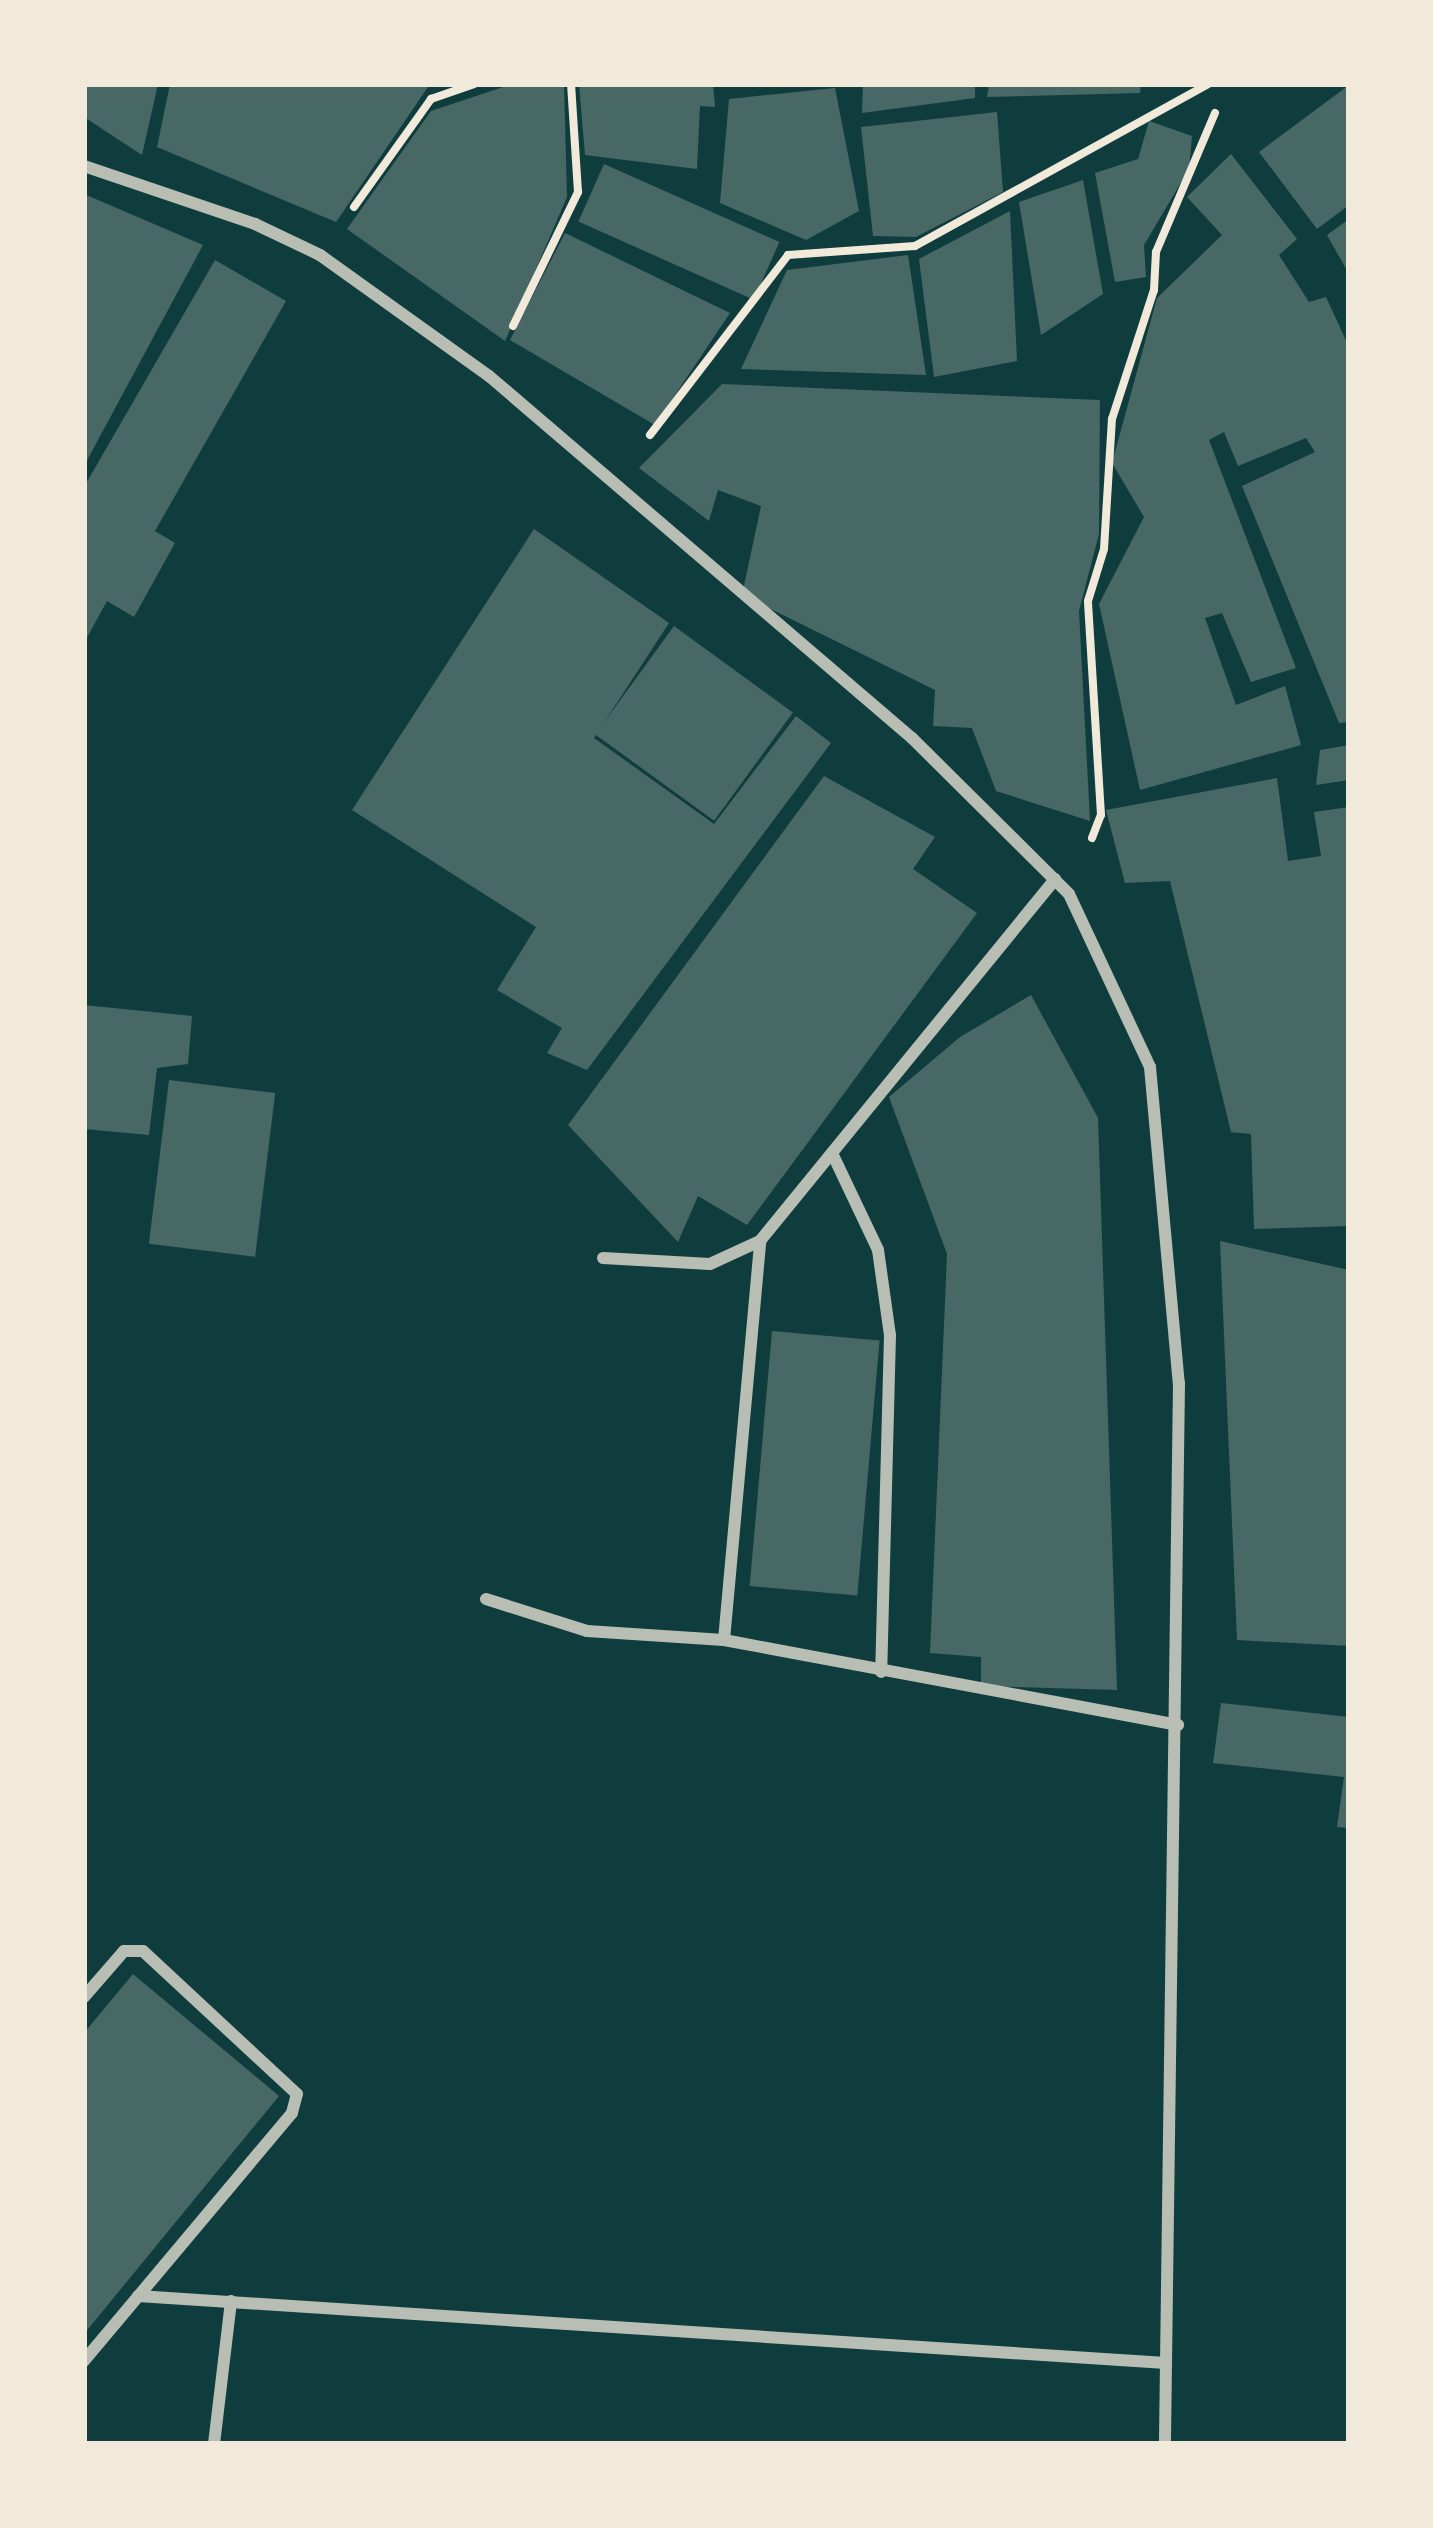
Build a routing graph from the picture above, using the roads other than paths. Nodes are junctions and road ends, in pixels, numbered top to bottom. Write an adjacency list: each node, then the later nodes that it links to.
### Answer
1 (84, 166): 2 (street)
2 (1055, 879): 3 (street); 9 (street)
3 (832, 1153): 4 (street); 8 (street)
4 (760, 1241): 5 (street); 7 (street)
5 (603, 1258)
6 (486, 1599): 7 (street)
7 (724, 1640): 8 (street)
8 (881, 1672): 9 (street)
9 (1178, 1725): 14 (street)
10 (84, 1997): 11 (street)
11 (138, 2296): 12 (street); 13 (street)
12 (231, 2301): 14 (street); 15 (street)
13 (84, 2361)
14 (1166, 2363): 16 (street)
15 (214, 2444)
16 (1165, 2444)

